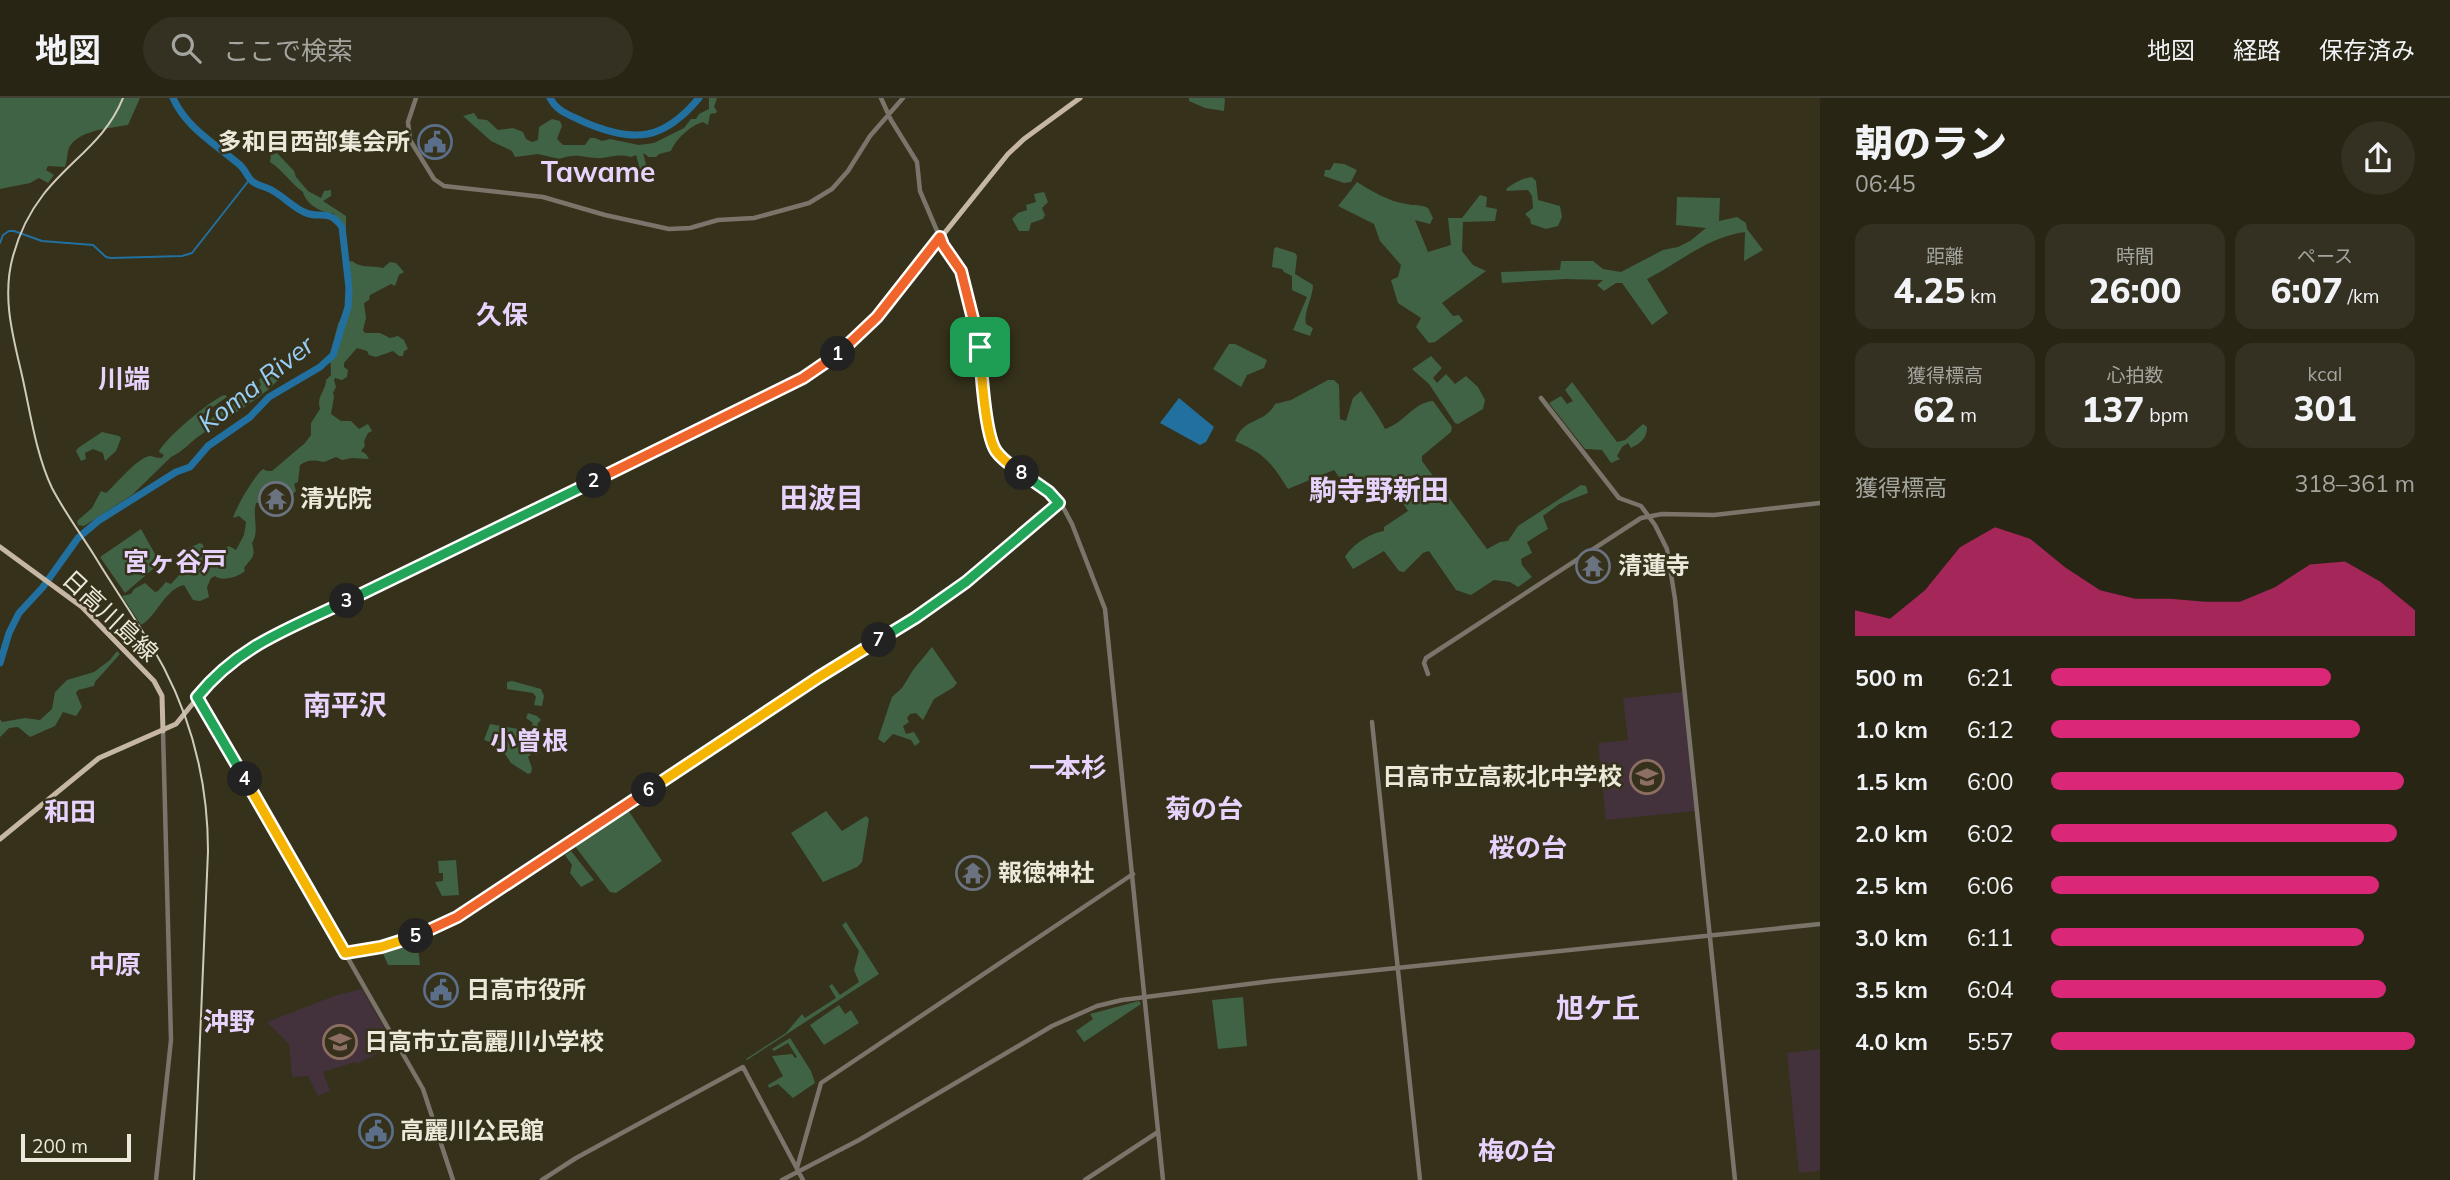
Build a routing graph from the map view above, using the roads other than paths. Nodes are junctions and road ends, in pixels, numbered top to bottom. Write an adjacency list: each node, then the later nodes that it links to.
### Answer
1 (416, 98): 5 (street)
2 (881, 98): 5 (street)
3 (903, 98): 5 (street)
4 (1080, 98): 6 (main road)
5 (888, 114): 6 (street)
6 (940, 237): 8 (street); 15 (main road)
7 (1541, 398): 11 (street)
8 (1059, 503): 19 (street); 22 (street)
9 (1820, 503): 10 (street)
10 (1662, 514): 11 (street); 12 (street)
11 (1649, 516): 12 (street); 14 (street)
12 (1655, 525): 21 (street)
13 (0, 547): 17 (main road, 日高川島線)
14 (1428, 674)
15 (197, 697): 17 (main road); 22 (street)
16 (1372, 722): 23 (street)
17 (163, 731): 18 (main road); 27 (street)
18 (0, 839)
19 (1133, 874): 24 (street); 26 (street)
20 (1820, 924): 21 (street)
21 (1710, 935): 23 (street); 35 (street)
22 (345, 953): 28 (street)
23 (1397, 968): 24 (street); 34 (street)
24 (1144, 996): 25 (street); 26 (street)
25 (1158, 1132): 32 (street); 33 (street)
26 (798, 1170): 29 (street); 30 (street); 31 (street)
27 (156, 1180)
28 (453, 1180)
29 (542, 1180)
30 (782, 1180)
31 (803, 1180)
32 (1085, 1180)
33 (1164, 1180)
34 (1420, 1180)
35 (1735, 1180)

